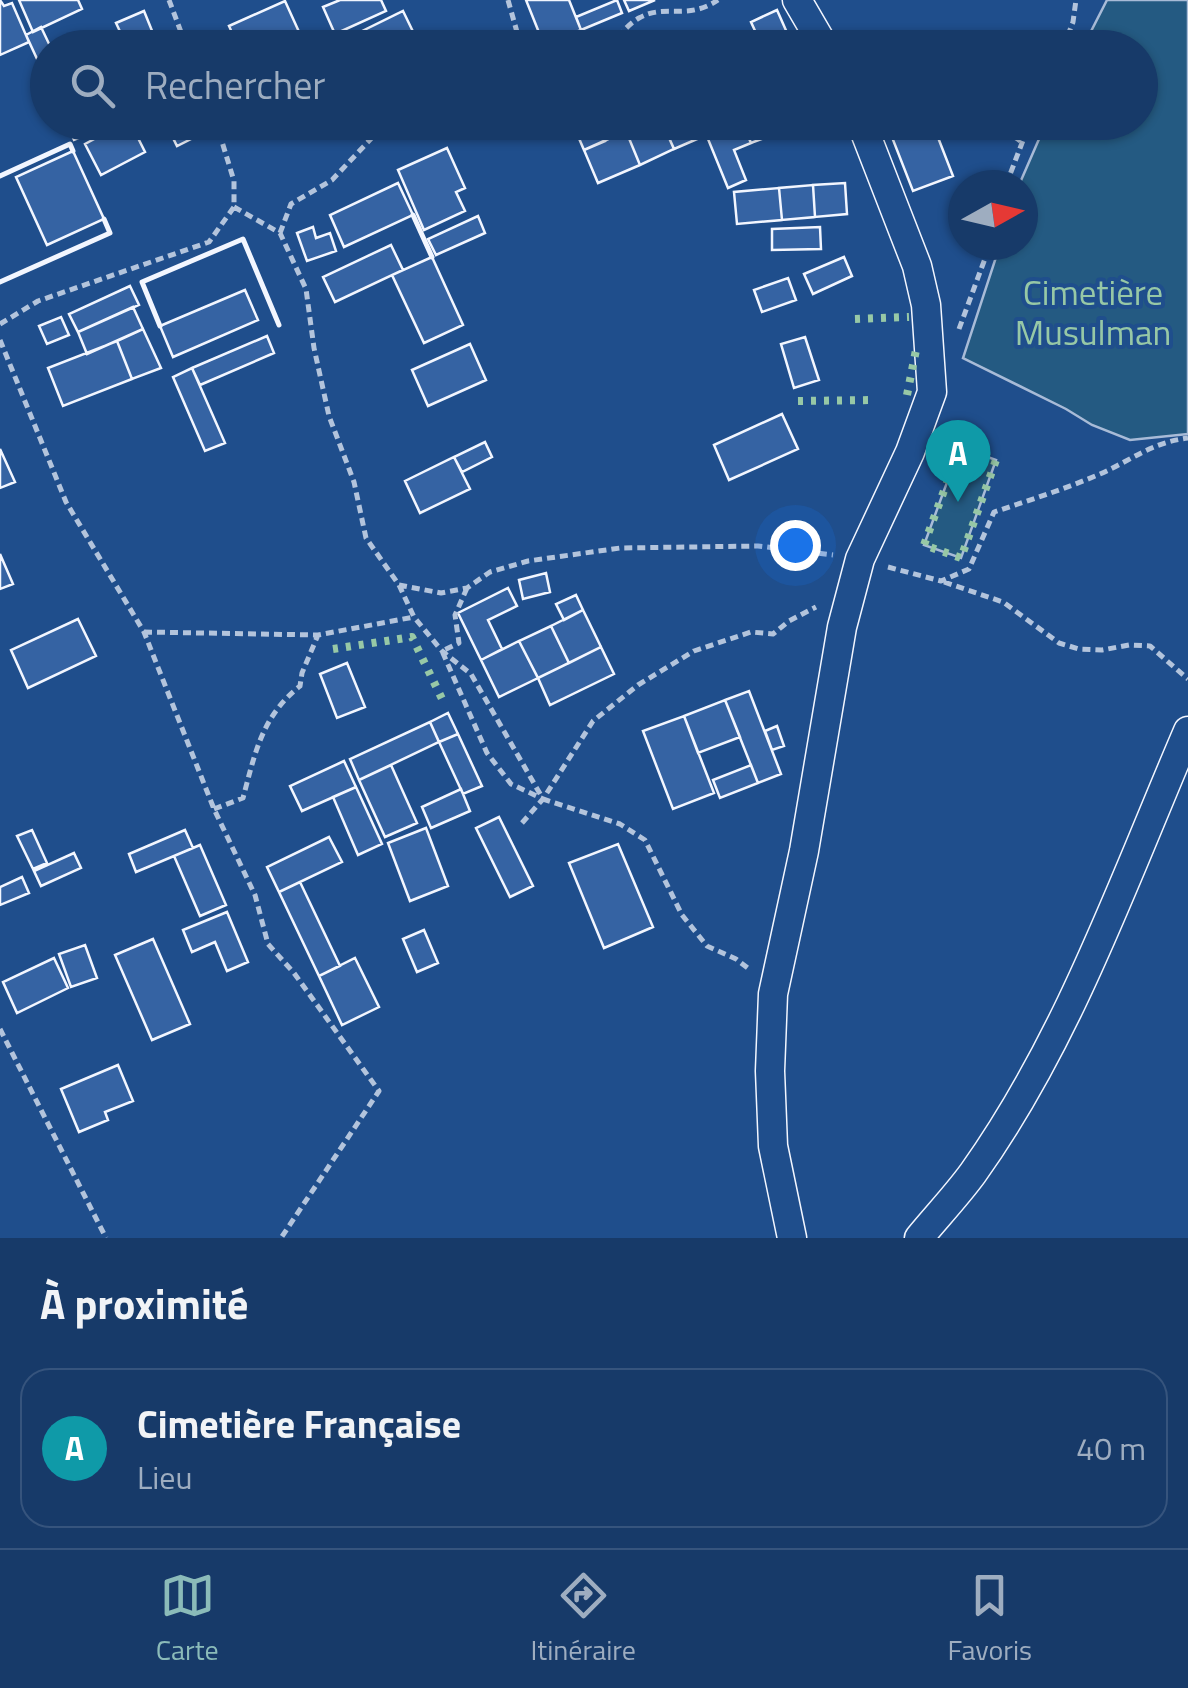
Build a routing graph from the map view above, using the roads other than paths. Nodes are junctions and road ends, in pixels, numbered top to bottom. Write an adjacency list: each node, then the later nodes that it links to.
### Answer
1 (797, 0): 2 (street)
2 (814, 30)
3 (869, 140): 5 (street)
4 (1188, 732): 6 (street)
5 (792, 1238)
6 (920, 1238)

